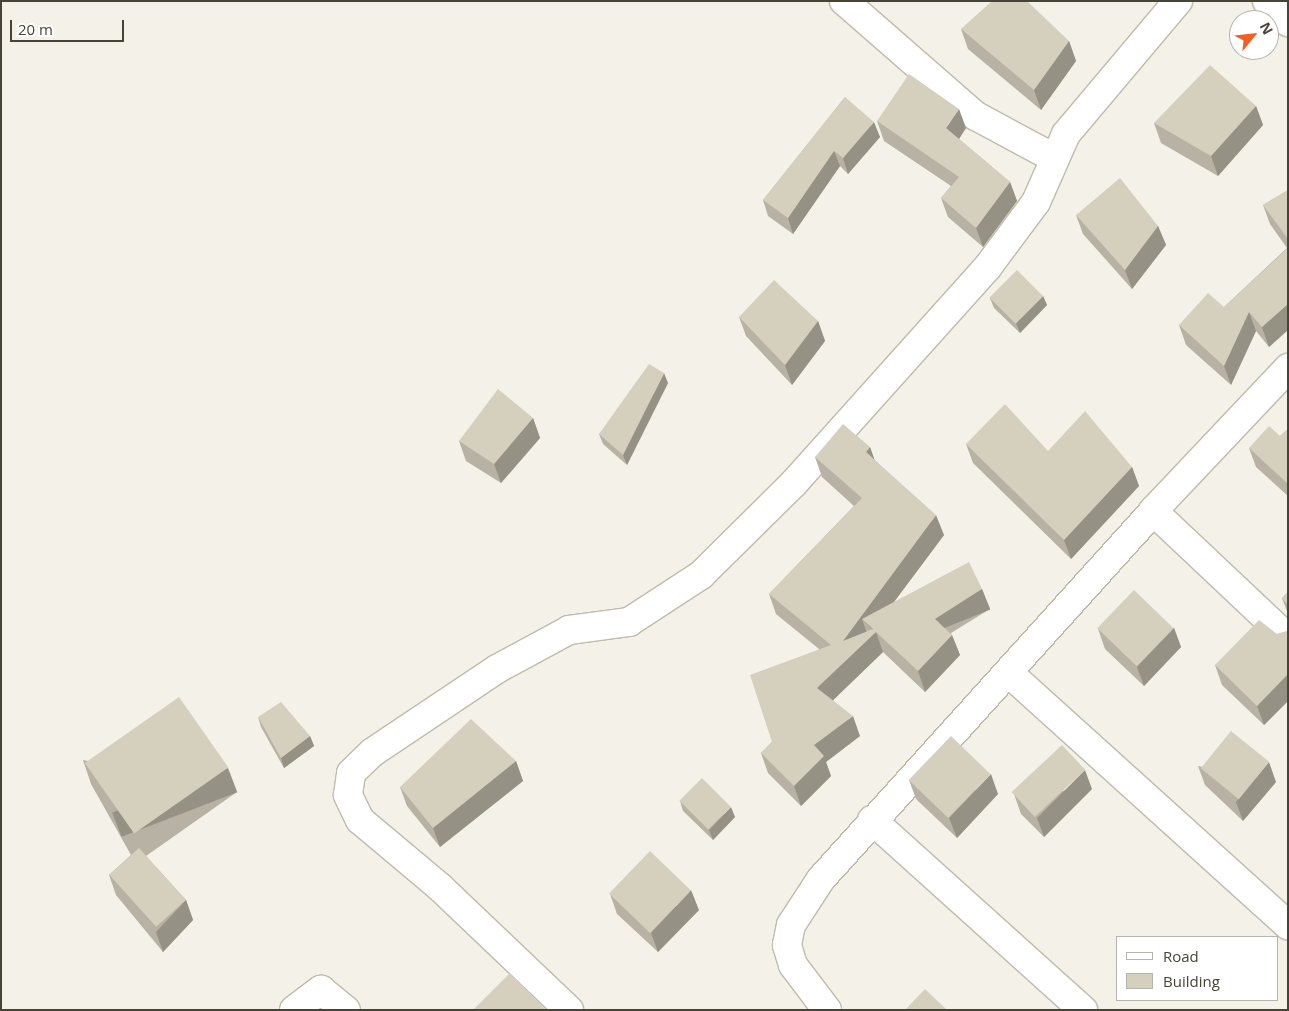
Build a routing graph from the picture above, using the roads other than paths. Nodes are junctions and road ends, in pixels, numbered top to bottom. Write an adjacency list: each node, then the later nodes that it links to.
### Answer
1 (844, 1): 5 (street)
2 (1178, 1): 5 (street)
3 (1267, 1): 4 (street)
4 (1288, 22)
5 (1054, 158): 14 (street)
6 (1288, 368): 7 (street)
7 (1153, 512): 8 (street); 9 (street)
8 (1288, 638)
9 (1010, 674): 10 (street); 11 (street)
10 (872, 820): 15 (street); 16 (street)
11 (1288, 925)
12 (294, 1010): 13 (street)
13 (346, 1010)
14 (569, 1010)
15 (827, 1010)
16 (1083, 1010)

